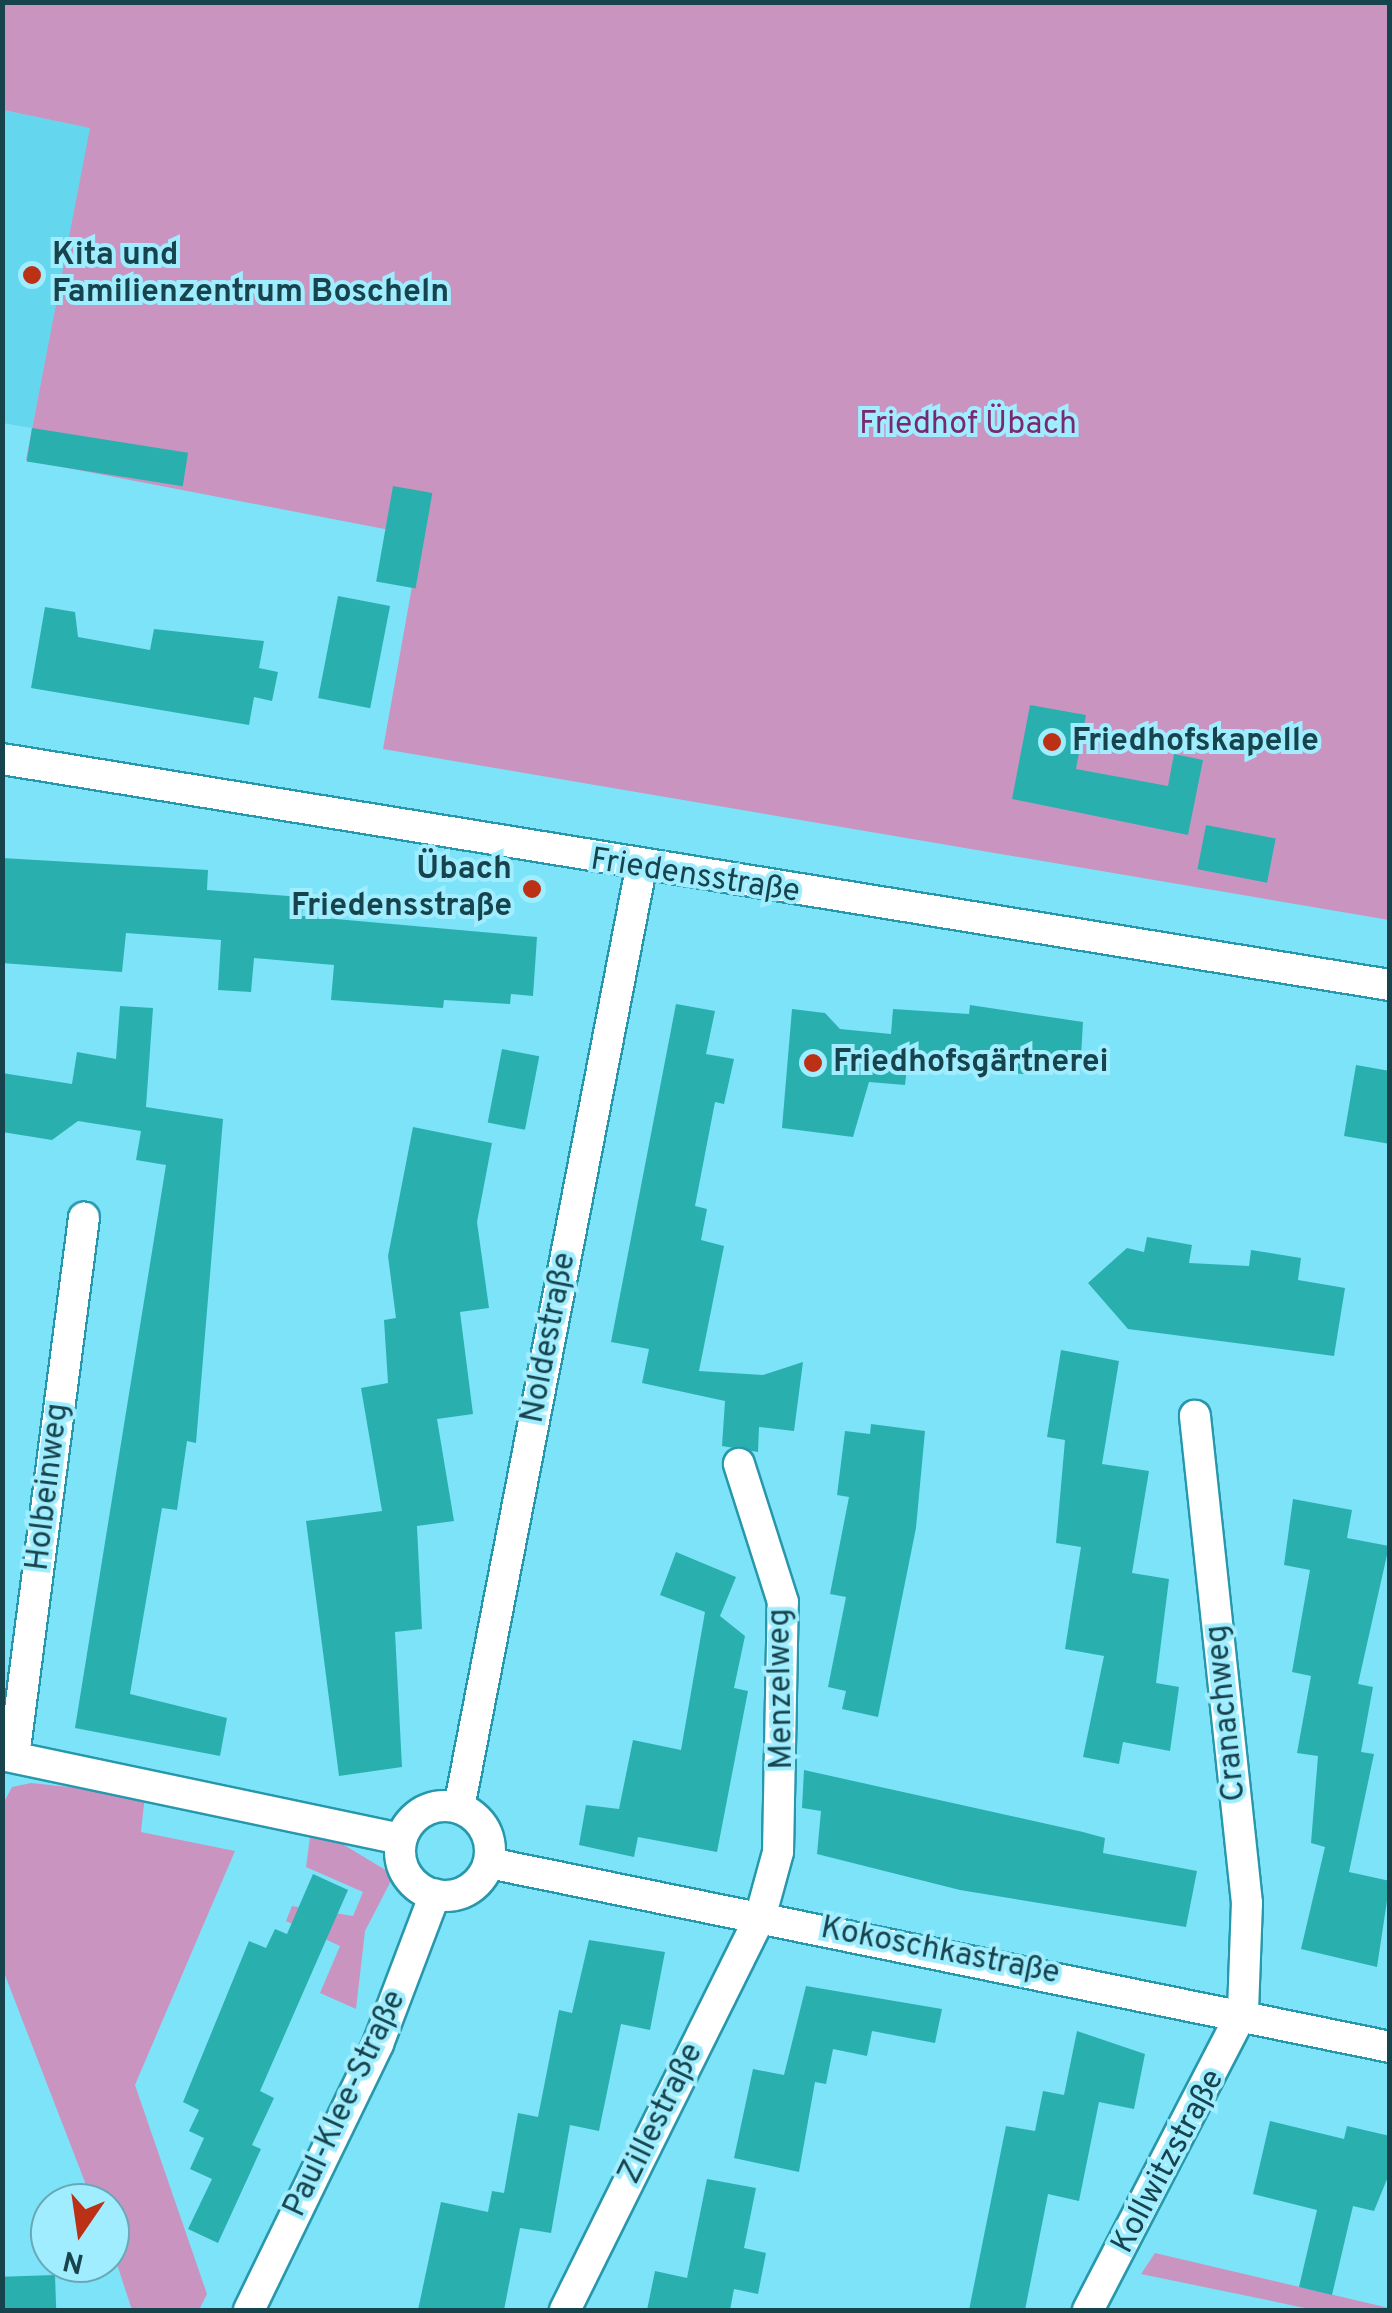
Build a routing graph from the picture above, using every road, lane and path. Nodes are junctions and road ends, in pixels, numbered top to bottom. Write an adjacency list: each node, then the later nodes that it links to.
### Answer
1 (2, 759): 2 (street, Friedensstraße)
2 (642, 868): 3 (street, Friedensstraße); 8 (street, Noldestraße)
3 (1390, 986)
4 (84, 1218): 7 (street, Holbeinweg)
5 (1195, 1416): 13 (street, Cranachweg)
6 (739, 1464): 12 (street, Menzelweg)
7 (8, 1756): 9 (street)
8 (458, 1808): 9 (street); 10 (street)
9 (401, 1839): 11 (street)
10 (489, 1864): 11 (street); 12 (street, Kokoschkastraße)
11 (435, 1894): 15 (street, Paul-Klee-Straße)
12 (760, 1918): 13 (street, Kokoschkastraße); 16 (street, Zillestraße)
13 (1243, 2011): 14 (street, Kokoschkastraße); 17 (street, Kollwitzstraße)
14 (1390, 2047)
15 (248, 2310)
16 (564, 2310)
17 (1088, 2310)

